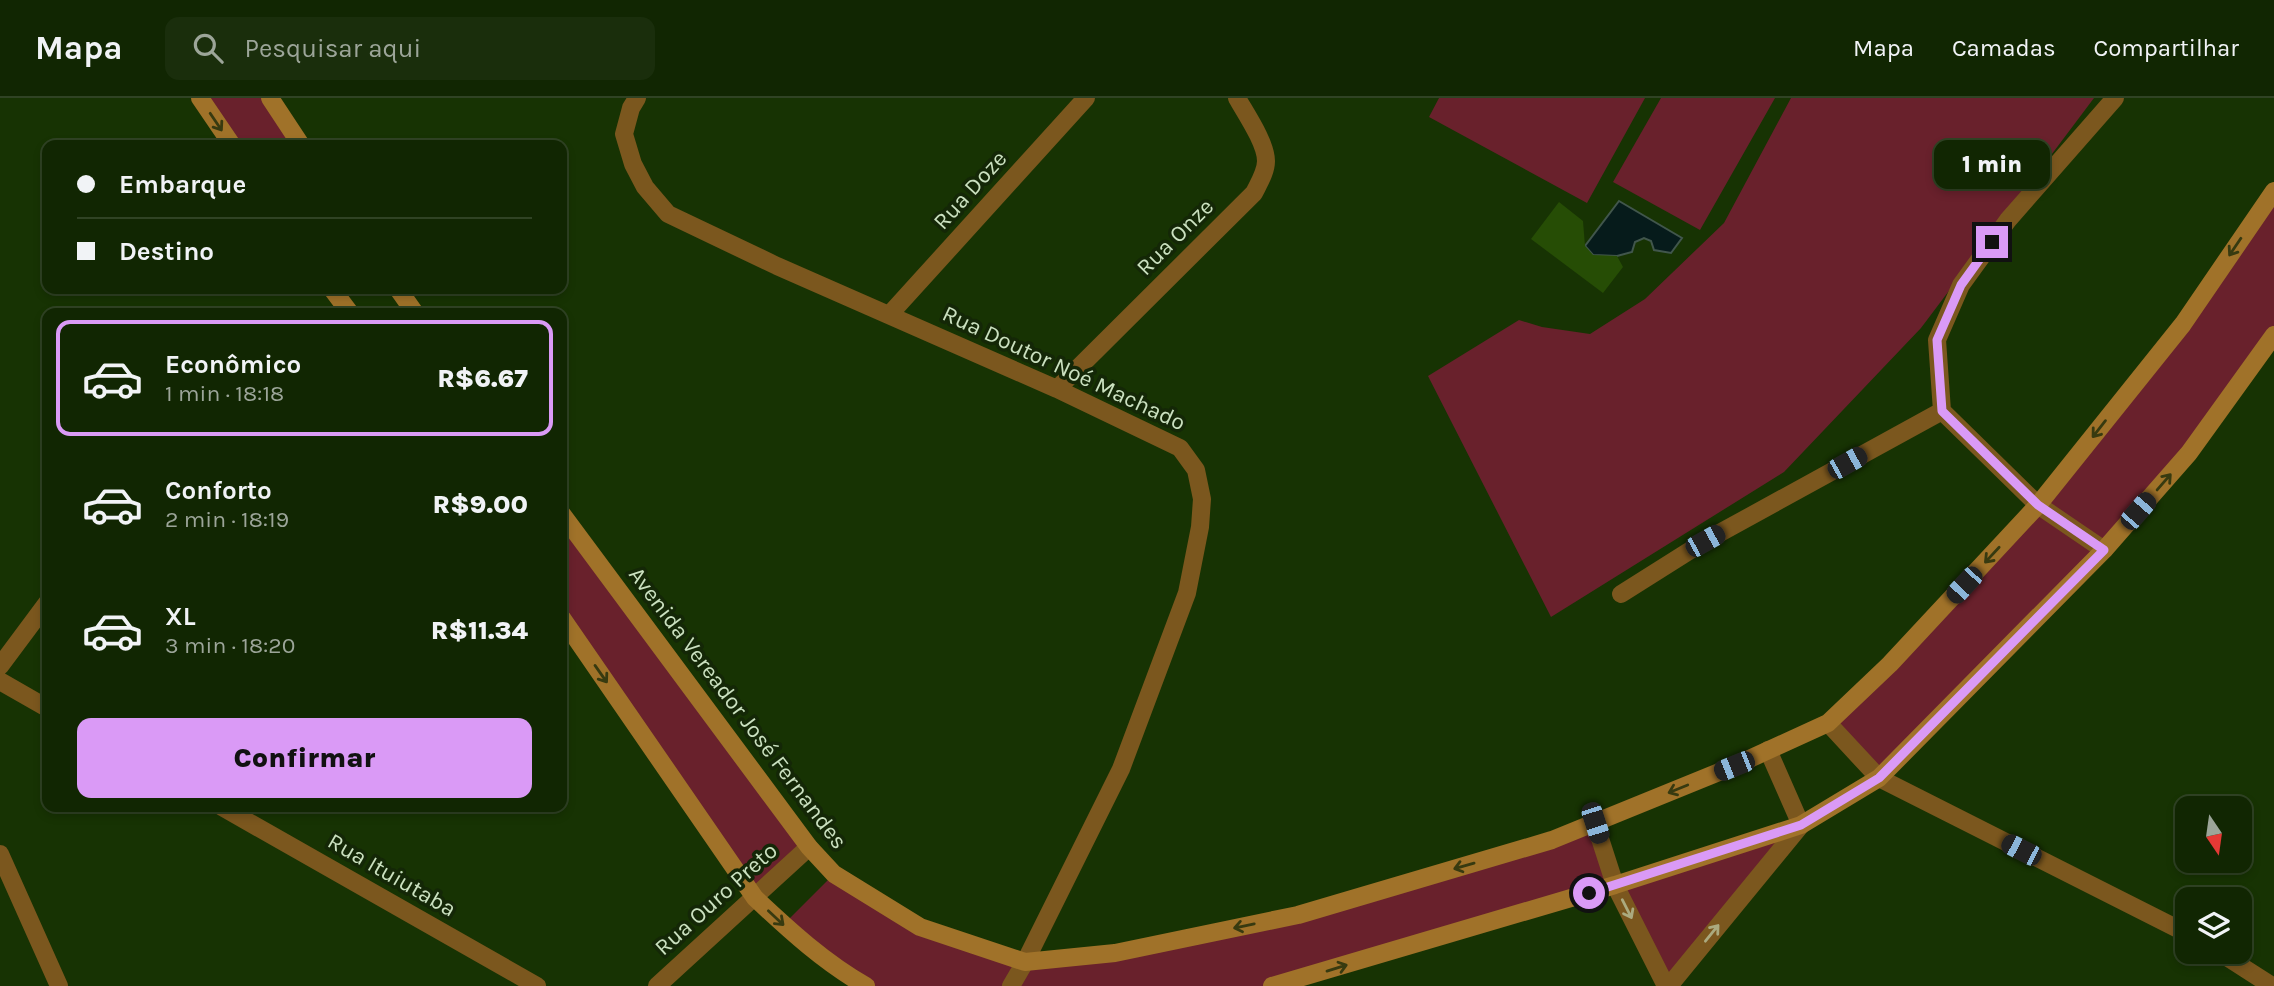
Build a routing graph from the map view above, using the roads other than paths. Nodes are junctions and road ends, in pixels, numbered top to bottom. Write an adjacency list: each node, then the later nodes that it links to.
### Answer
1 (200, 98): 7 (street, one-way to 7)
2 (270, 98): 8 (street)
3 (637, 98): 10 (street, Rua Doutor Noé Machado)
4 (1086, 98): 10 (street, Rua Doze)
5 (1237, 98): 12 (street, Rua Onze)
6 (2115, 98): 13 (street)
7 (229, 140)
8 (298, 140)
9 (2274, 191): 14 (street, Avenida Vereador José Fernandes, one-way to 14)
10 (890, 314): 12 (street, Rua Doutor Noé Machado)
11 (2274, 335): 16 (street, one-way to 11)
12 (1057, 389): 34 (street, Rua Doutor Noé Machado)
13 (1942, 411): 14 (street); 17 (street)
14 (2038, 505): 16 (street); 23 (street, Avenida Vereador José Fernandes, one-way to 23)
15 (567, 521): 29 (street, Avenida Vereador José Fernandes)
16 (2104, 550): 25 (street)
17 (1622, 594)
18 (42, 610): 20 (street)
19 (567, 625): 32 (street, one-way to 32)
20 (0, 666)
21 (0, 681): 22 (street)
22 (42, 705)
23 (1828, 723): 24 (street, Avenida Vereador José Fernandes); 25 (street)
24 (1768, 750): 27 (street, Avenida Vereador José Fernandes, one-way to 27); 28 (street)
25 (1879, 778): 28 (street); 33 (street)
26 (231, 812): 37 (street, Rua Ituiutaba)
27 (1595, 823): 31 (street); 34 (street, Avenida Vereador José Fernandes, one-way to 34)
28 (1801, 825): 31 (street); 42 (street, one-way to 28)
29 (809, 848): 32 (street, Rua Ouro Preto); 34 (street, Avenida Vereador José Fernandes)
30 (0, 854): 36 (street)
31 (1615, 885): 41 (street, one-way to 31); 42 (street, one-way to 42)
32 (755, 898): 38 (street, Rua Ouro Preto); 39 (street, one-way to 39)
33 (2175, 927)
34 (1025, 962): 40 (street, Rua Doutor Noé Machado)
35 (2238, 964): 43 (street)
36 (59, 986)
37 (537, 986)
38 (657, 986)
39 (866, 986)
40 (1011, 986)
41 (1272, 986)
42 (1668, 986)
43 (2272, 986)

